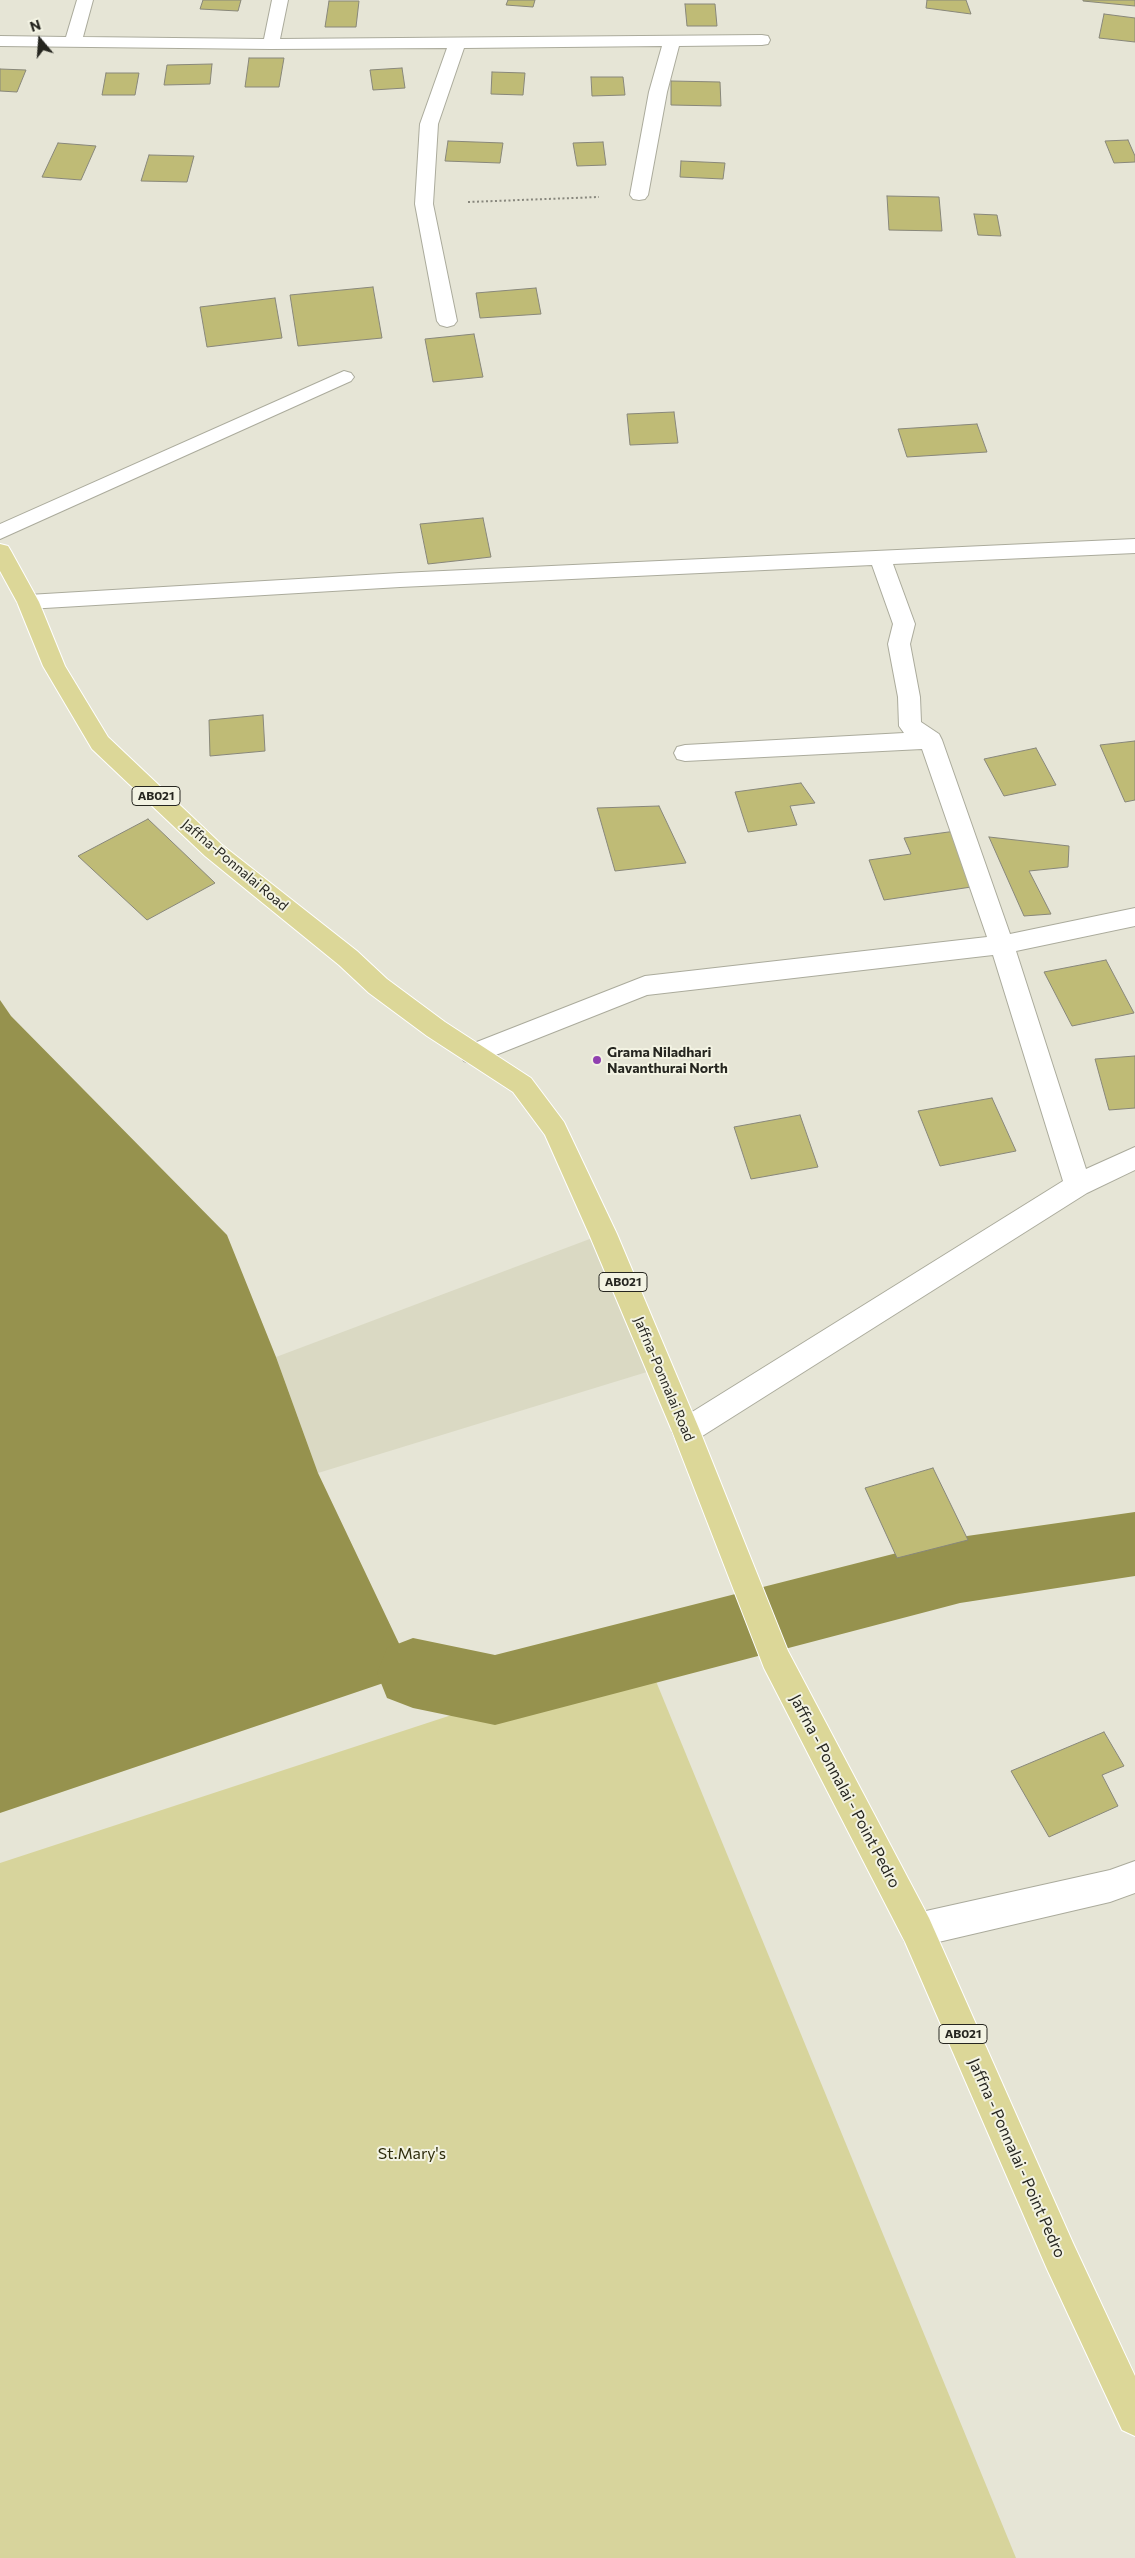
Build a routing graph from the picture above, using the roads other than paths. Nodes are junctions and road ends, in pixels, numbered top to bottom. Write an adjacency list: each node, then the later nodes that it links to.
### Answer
1 (85, 0): 6 (street)
2 (280, 0): 8 (street)
3 (762, 40): 5 (street)
4 (0, 41): 6 (street)
5 (672, 41): 7 (street); 9 (street)
6 (73, 42): 8 (street)
7 (456, 42): 8 (street); 10 (street)
8 (271, 44)
9 (639, 195)
10 (447, 321)
11 (344, 377): 12 (street)
12 (0, 532)
13 (1135, 546): 15 (street)
14 (0, 551): 16 (main road, Jaffna-Ponnalai Road / AB021)
15 (880, 559): 16 (street); 17 (street)
16 (28, 602): 21 (main road, Jaffna-Ponnalai Road / AB021)
17 (930, 740): 18 (street); 20 (street)
18 (685, 753)
19 (1135, 917): 20 (street)
20 (1002, 945): 21 (street); 23 (street)
21 (473, 1054): 24 (main road, Jaffna-Ponnalai Road / AB021)
22 (1135, 1158): 23 (street)
23 (1078, 1185): 24 (street)
24 (686, 1431): 25 (main road, Jaffna-Ponnalai Road / AB021)
25 (775, 1658): 27 (main road, Jaffna - Ponnalai - Point Pedro / AB021)
26 (1135, 1877): 27 (street)
27 (917, 1930): 28 (main road, Jaffna - Ponnalai - Point Pedro / AB021)
28 (1135, 2417)

